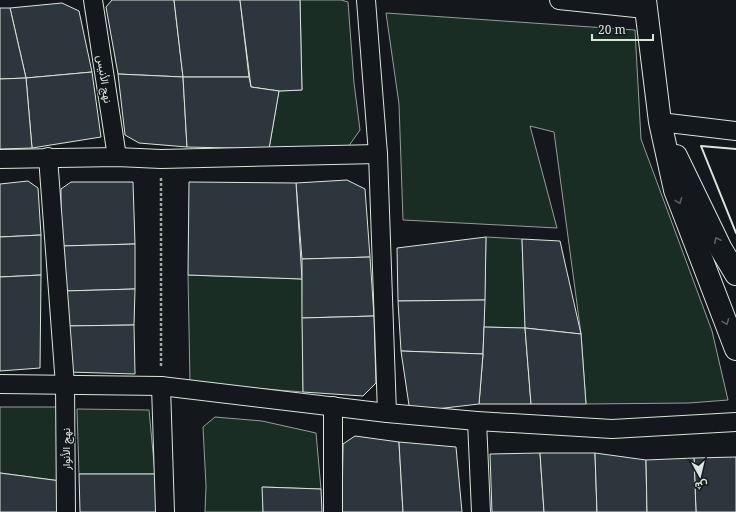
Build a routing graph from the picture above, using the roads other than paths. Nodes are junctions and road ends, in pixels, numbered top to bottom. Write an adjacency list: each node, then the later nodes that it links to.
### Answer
1 (93, 0): 8 (street, نهج الأنيس)
2 (366, 0): 7 (street)
3 (558, 0): 4 (street)
4 (645, 4): 5 (street)
5 (660, 122): 6 (street); 11 (street, one-way to 5); 12 (street, one-way to 12)
6 (736, 131)
7 (378, 154): 8 (street); 17 (street)
8 (117, 157): 10 (street)
9 (0, 158): 10 (street)
10 (48, 158): 14 (street, نهج الأنوار)
11 (736, 274)
12 (736, 349)
13 (0, 384): 14 (street)
14 (65, 385): 15 (street); 20 (street, نهج الأنوار)
15 (161, 386): 16 (street); 21 (street)
16 (333, 406): 17 (street); 22 (street)
17 (387, 413): 18 (street)
18 (477, 421): 19 (street); 23 (street)
19 (736, 422)
20 (66, 512)
21 (165, 512)
22 (333, 512)
23 (481, 512)

